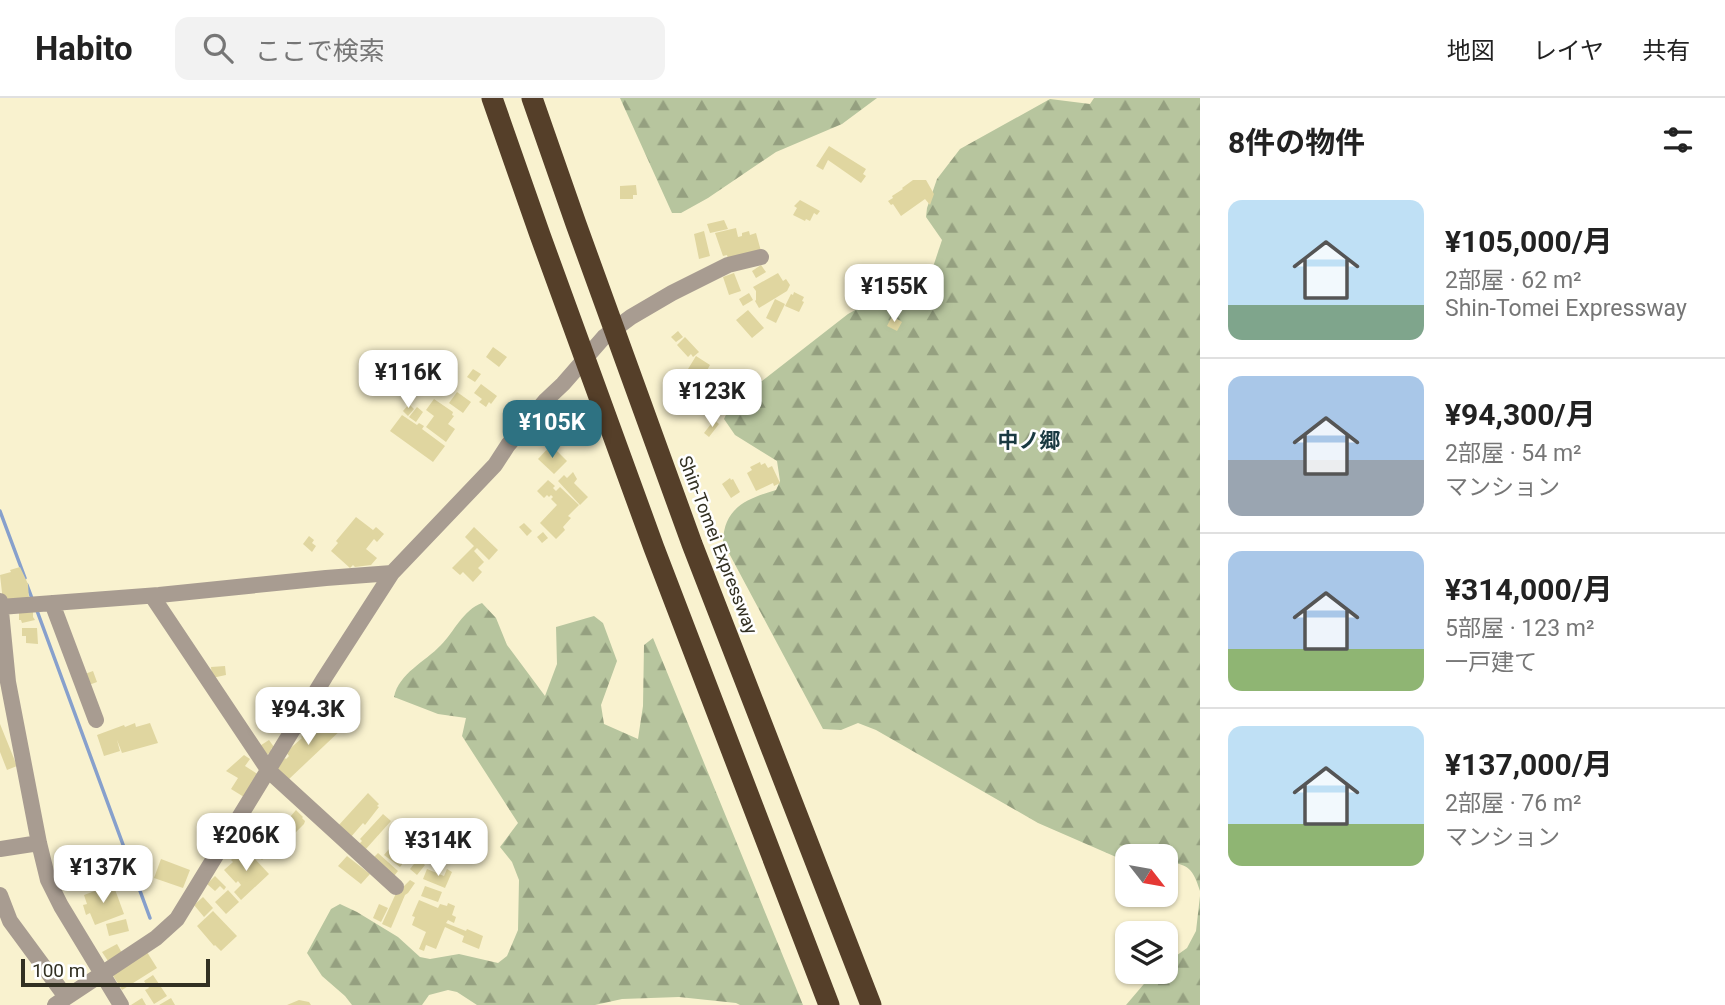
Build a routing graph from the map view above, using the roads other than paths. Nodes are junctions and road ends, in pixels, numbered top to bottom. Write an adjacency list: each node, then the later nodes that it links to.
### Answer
1 (492, 98): 17 (highway)
2 (532, 98): 18 (highway, Shin-Tomei Expressway)
3 (761, 257): 4 (street)
4 (392, 573): 5 (street); 9 (street)
5 (152, 596): 6 (street); 9 (street)
6 (52, 603): 7 (street); 8 (street)
7 (0, 605): 10 (street)
8 (96, 720)
9 (269, 771): 12 (street); 14 (street)
10 (39, 843): 11 (street); 14 (street)
11 (0, 849)
12 (396, 887)
13 (0, 895): 15 (street)
14 (102, 973): 15 (street); 16 (street)
15 (59, 1003)
16 (121, 1005)
17 (829, 1005)
18 (871, 1005)

